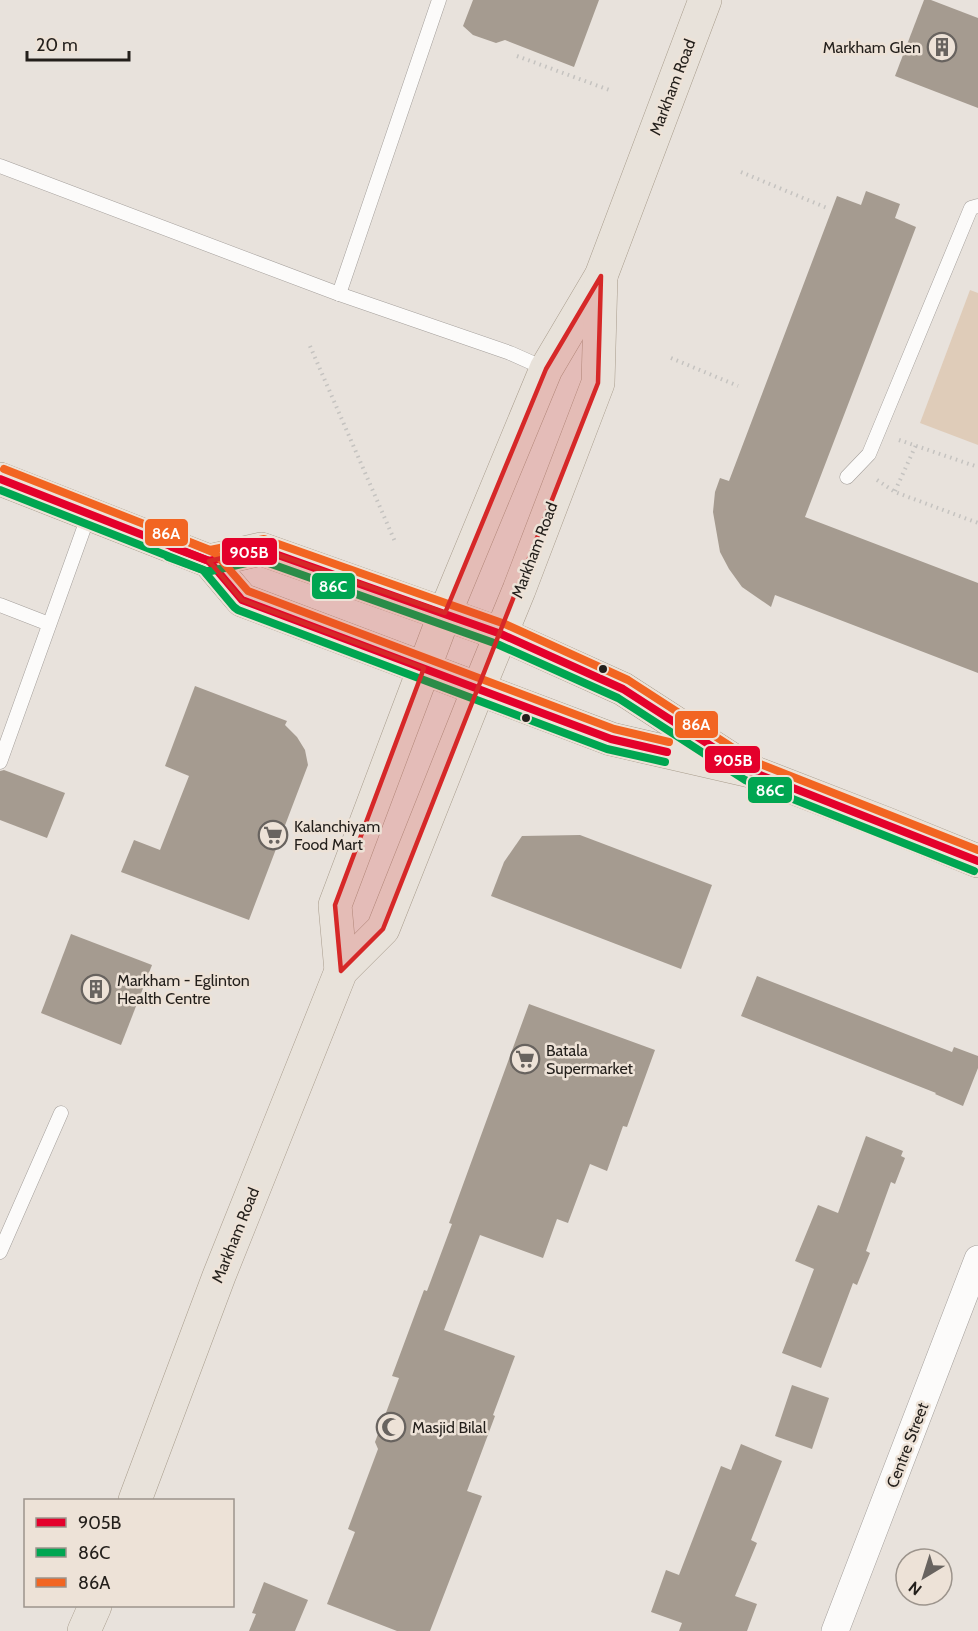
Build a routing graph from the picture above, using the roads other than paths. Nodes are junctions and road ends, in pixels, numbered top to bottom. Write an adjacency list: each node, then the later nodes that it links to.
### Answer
1 (439, 0): 6 (lane)
2 (705, 0): 5 (main road, Markham Road)
3 (0, 166): 6 (lane)
4 (978, 206): 8 (lane)
5 (601, 276): 7 (main road, Markham Road); 15 (main road, Markham Road)
6 (339, 294): 7 (lane)
7 (546, 369): 13 (main road, Markham Road)
8 (852, 472)
9 (0, 479): 10 (main road)
10 (89, 514): 11 (main road); 14 (lane)
11 (209, 561): 13 (main road); 16 (main road)
12 (0, 605): 14 (lane)
13 (445, 613): 15 (main road); 16 (main road, Markham Road)
14 (49, 624): 18 (lane)
15 (501, 634): 17 (main road, Markham Road); 19 (main road)
16 (424, 668): 17 (main road); 21 (main road, Markham Road)
17 (478, 690): 19 (main road); 21 (main road, Markham Road)
18 (0, 762)
19 (750, 771): 20 (main road)
20 (978, 861)
21 (341, 971): 25 (main road, Markham Road)
22 (61, 1113): 23 (lane)
23 (0, 1252)
24 (978, 1259): 28 (street, Centre Street)
25 (135, 1499)
26 (94, 1607): 27 (main road)
27 (84, 1631)
28 (835, 1631)

